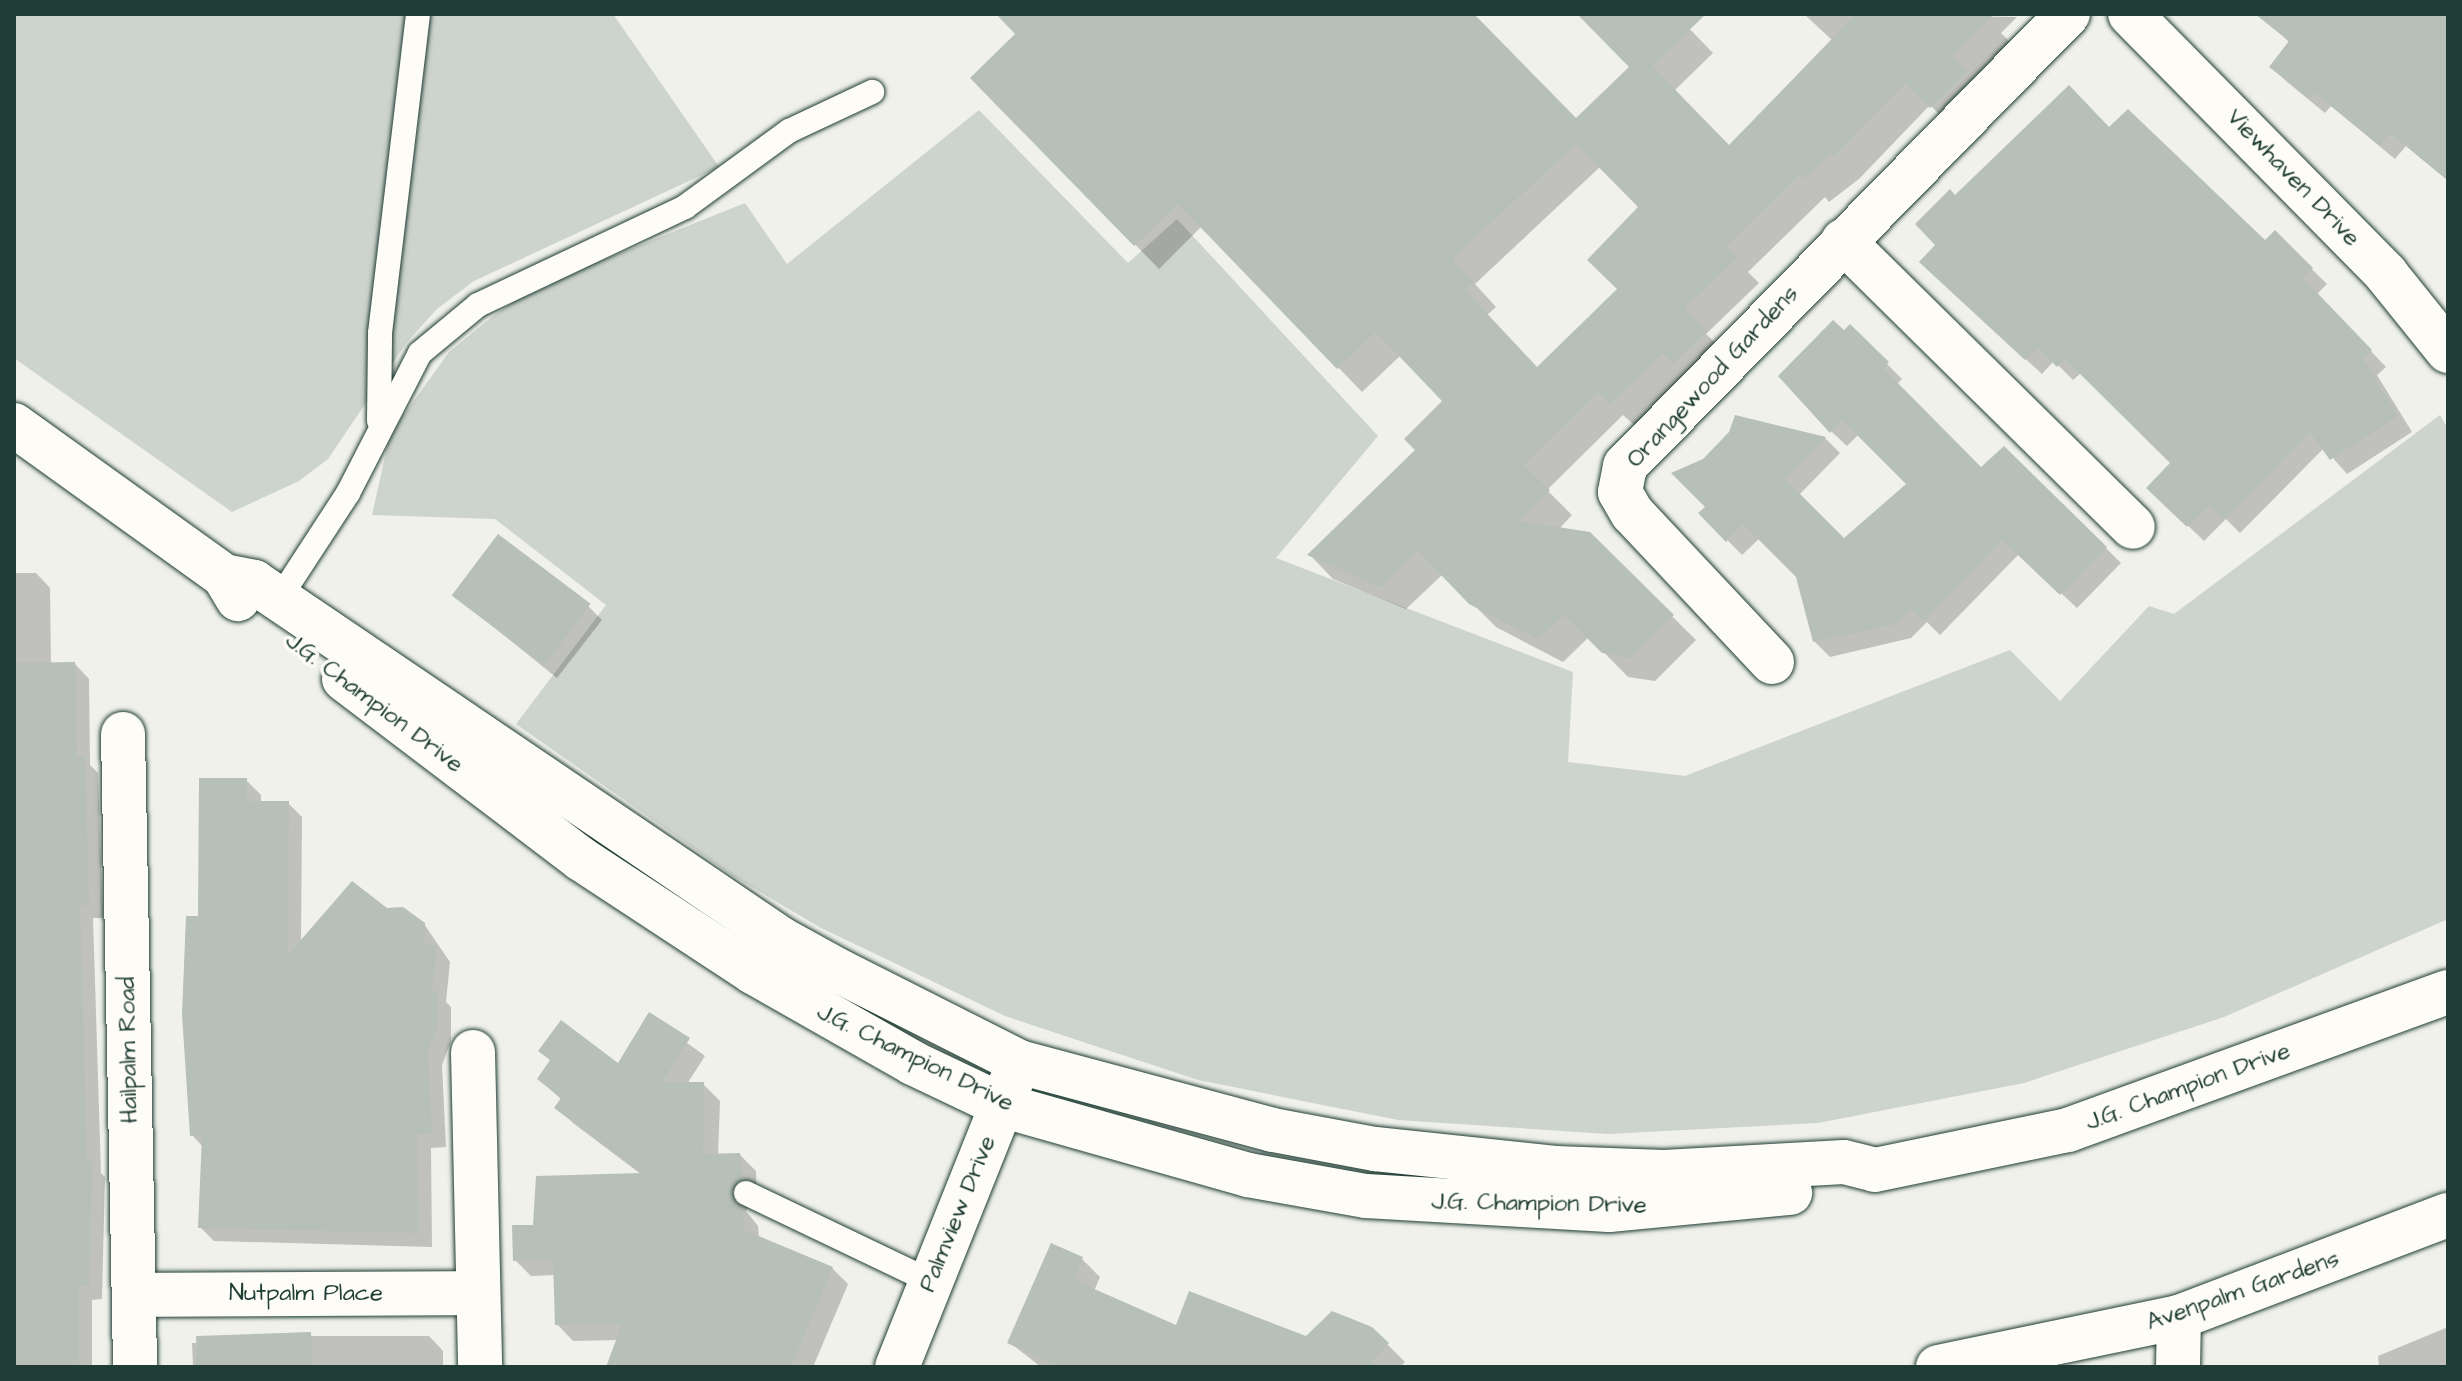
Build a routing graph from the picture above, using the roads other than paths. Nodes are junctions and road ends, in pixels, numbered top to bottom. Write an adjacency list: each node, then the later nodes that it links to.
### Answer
1 (418, 14): 8 (lane)
2 (2068, 14): 5 (main road, Orangewood Gardens)
3 (2130, 14): 6 (main road, Viewhaven Drive)
4 (872, 92): 8 (lane)
5 (1843, 241): 9 (main road); 12 (main road, Orangewood Gardens)
6 (2448, 351)
7 (14, 425): 10 (main road, J.G. Champion Drive)
8 (379, 425): 11 (lane)
9 (2133, 527)
10 (224, 576): 11 (main road, J.G. Champion Drive); 17 (main road, J.G. Champion Drive)
11 (279, 599): 16 (main road, J.G. Champion Drive)
12 (1772, 662)
13 (123, 734): 23 (main road, Hailpalm Road)
14 (2448, 992): 18 (main road, J.G. Champion Drive)
15 (473, 1052): 22 (main road)
16 (1019, 1062): 17 (main road, Palmview Drive); 18 (main road, J.G. Champion Drive)
17 (1001, 1105): 18 (main road, J.G. Champion Drive); 21 (main road, Palmview Drive)
18 (1875, 1170)
19 (746, 1193): 21 (lane)
20 (2448, 1215): 24 (main road, Avenpalm Gardens)
21 (932, 1282): 27 (main road, Palmview Drive)
22 (478, 1293): 23 (main road, Nutpalm Place); 26 (main road)
23 (134, 1295): 25 (main road, Hailpalm Road)
24 (2179, 1317): 28 (main road, Avenpalm Gardens); 29 (main road)
25 (135, 1367)
26 (480, 1367)
27 (897, 1367)
28 (1938, 1367)
29 (2178, 1367)

